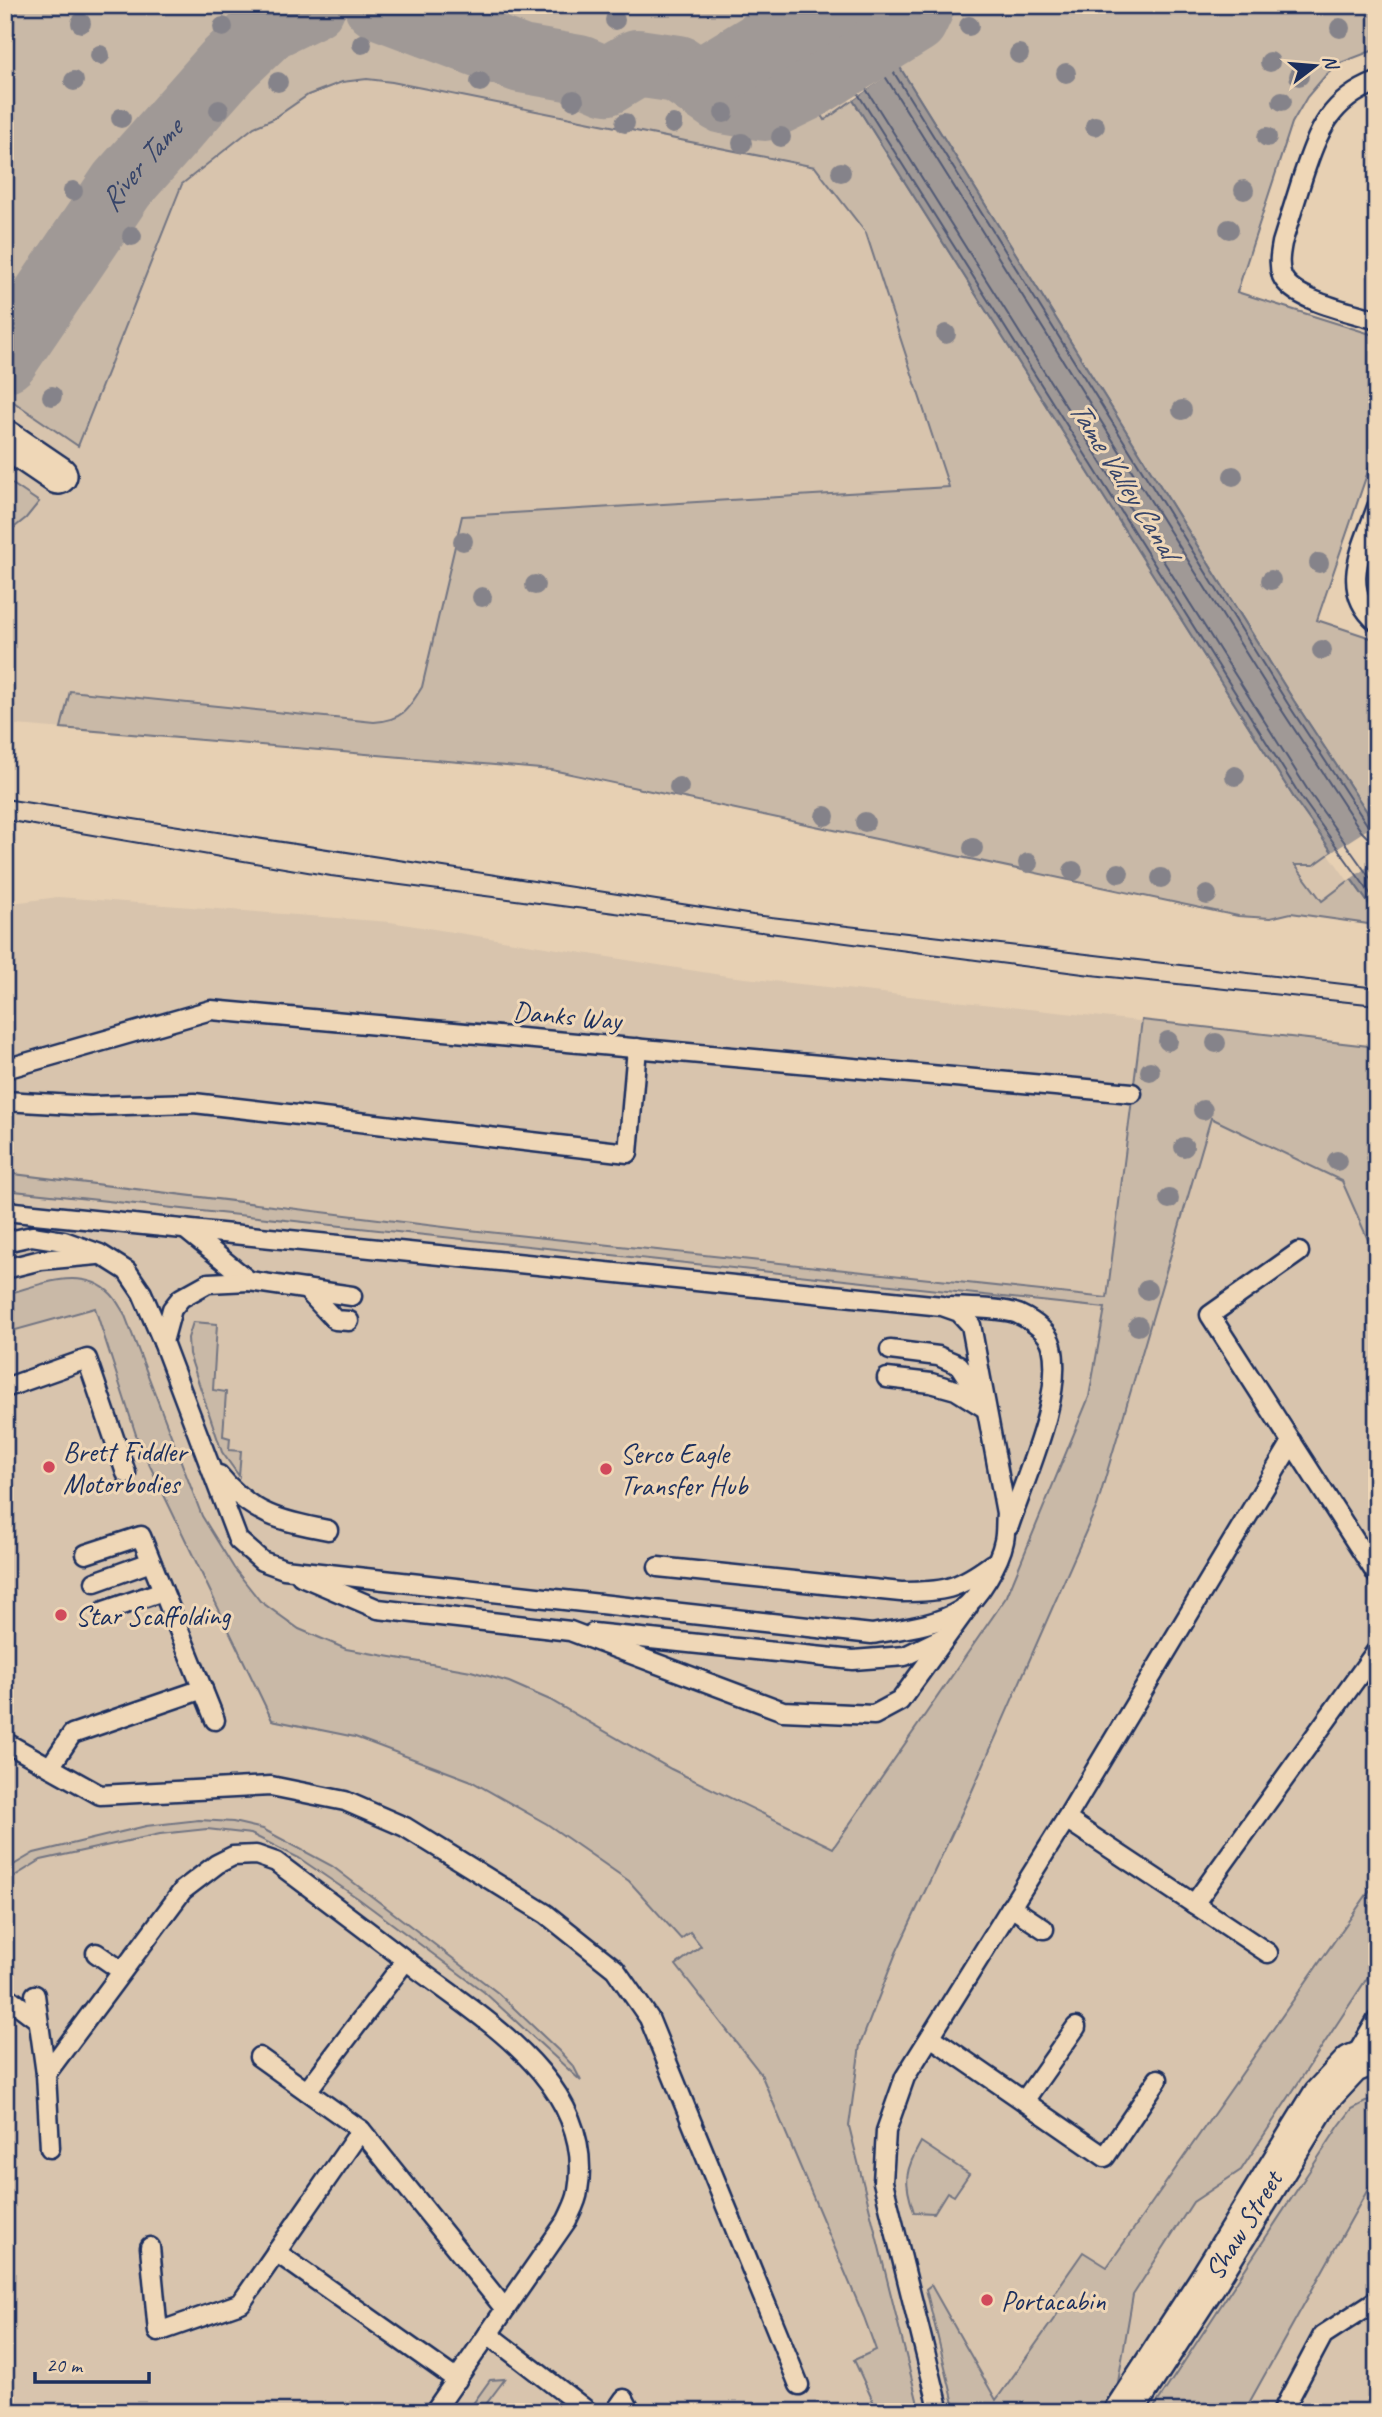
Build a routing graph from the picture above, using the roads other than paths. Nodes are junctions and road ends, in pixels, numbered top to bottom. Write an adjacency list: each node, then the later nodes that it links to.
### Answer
1 (1377, 82): 2 (lane)
2 (1377, 320)
3 (5, 439): 4 (street)
4 (58, 475)
5 (1377, 507): 6 (lane)
6 (1377, 622)
7 (638, 1048): 8 (lane, Danks Way); 9 (lane, Danks Way); 10 (lane)
8 (5, 1069)
9 (1132, 1093)
10 (5, 1101)
11 (5, 1211): 12 (lane)
12 (185, 1229): 17 (lane); 20 (lane)
13 (5, 1242): 15 (lane)
14 (1298, 1252): 27 (lane)
15 (100, 1254): 16 (lane); 22 (lane)
16 (5, 1269)
17 (249, 1281): 18 (lane); 22 (lane)
18 (306, 1289): 19 (lane); 21 (lane)
19 (352, 1296)
20 (942, 1306): 26 (lane); 31 (lane)
21 (349, 1321)
22 (163, 1342): 28 (lane)
23 (890, 1350): 26 (lane)
24 (887, 1378): 26 (lane)
25 (5, 1388): 29 (lane)
26 (988, 1410): 31 (lane)
27 (1292, 1443): 37 (lane); 49 (lane)
28 (209, 1462): 30 (lane); 36 (lane)
29 (126, 1473)
30 (328, 1530)
31 (1004, 1541): 33 (lane)
32 (86, 1554): 34 (lane)
33 (998, 1560): 35 (lane); 40 (lane)
34 (151, 1562): 38 (lane); 39 (lane)
35 (658, 1567)
36 (284, 1569): 40 (lane); 42 (lane)
37 (1377, 1575)
38 (95, 1582)
39 (163, 1591): 41 (lane); 45 (lane)
40 (976, 1595): 43 (lane)
41 (104, 1611)
42 (570, 1631): 43 (lane); 43 (lane)
43 (947, 1635)
44 (1377, 1650): 50 (lane)
45 (203, 1689): 46 (lane); 48 (lane)
46 (215, 1720)
47 (5, 1742): 48 (lane)
48 (50, 1767): 77 (lane)
49 (1066, 1819): 50 (lane); 51 (lane)
50 (1194, 1904): 54 (lane)
51 (1011, 1907): 52 (lane); 62 (lane)
52 (1044, 1929)
53 (96, 1953): 56 (lane)
54 (1268, 1953)
55 (406, 1960): 56 (lane); 67 (lane); 74 (lane)
56 (122, 1971): 65 (lane)
57 (5, 1995): 59 (lane)
58 (35, 1995): 59 (lane)
59 (38, 2020): 65 (lane)
60 (1377, 2020): 64 (lane)
61 (1076, 2027): 68 (lane)
62 (931, 2037): 68 (lane); 82 (lane)
63 (259, 2057): 67 (lane)
64 (1364, 2059): 83 (street, Shaw Street)
65 (46, 2074): 70 (lane)
66 (1158, 2080): 68 (lane)
67 (307, 2091): 69 (lane)
68 (1024, 2101)
69 (361, 2130): 72 (lane); 74 (lane)
70 (50, 2148)
71 (150, 2247): 72 (lane)
72 (276, 2252): 76 (lane)
73 (1377, 2300): 84 (lane)
74 (505, 2309): 75 (lane)
75 (488, 2334): 76 (lane); 79 (lane)
76 (457, 2380): 78 (lane)
77 (799, 2385)
78 (434, 2412)
79 (589, 2412)
80 (615, 2412): 81 (lane)
81 (631, 2412)
82 (940, 2412)
83 (1124, 2412)
84 (1282, 2412)

